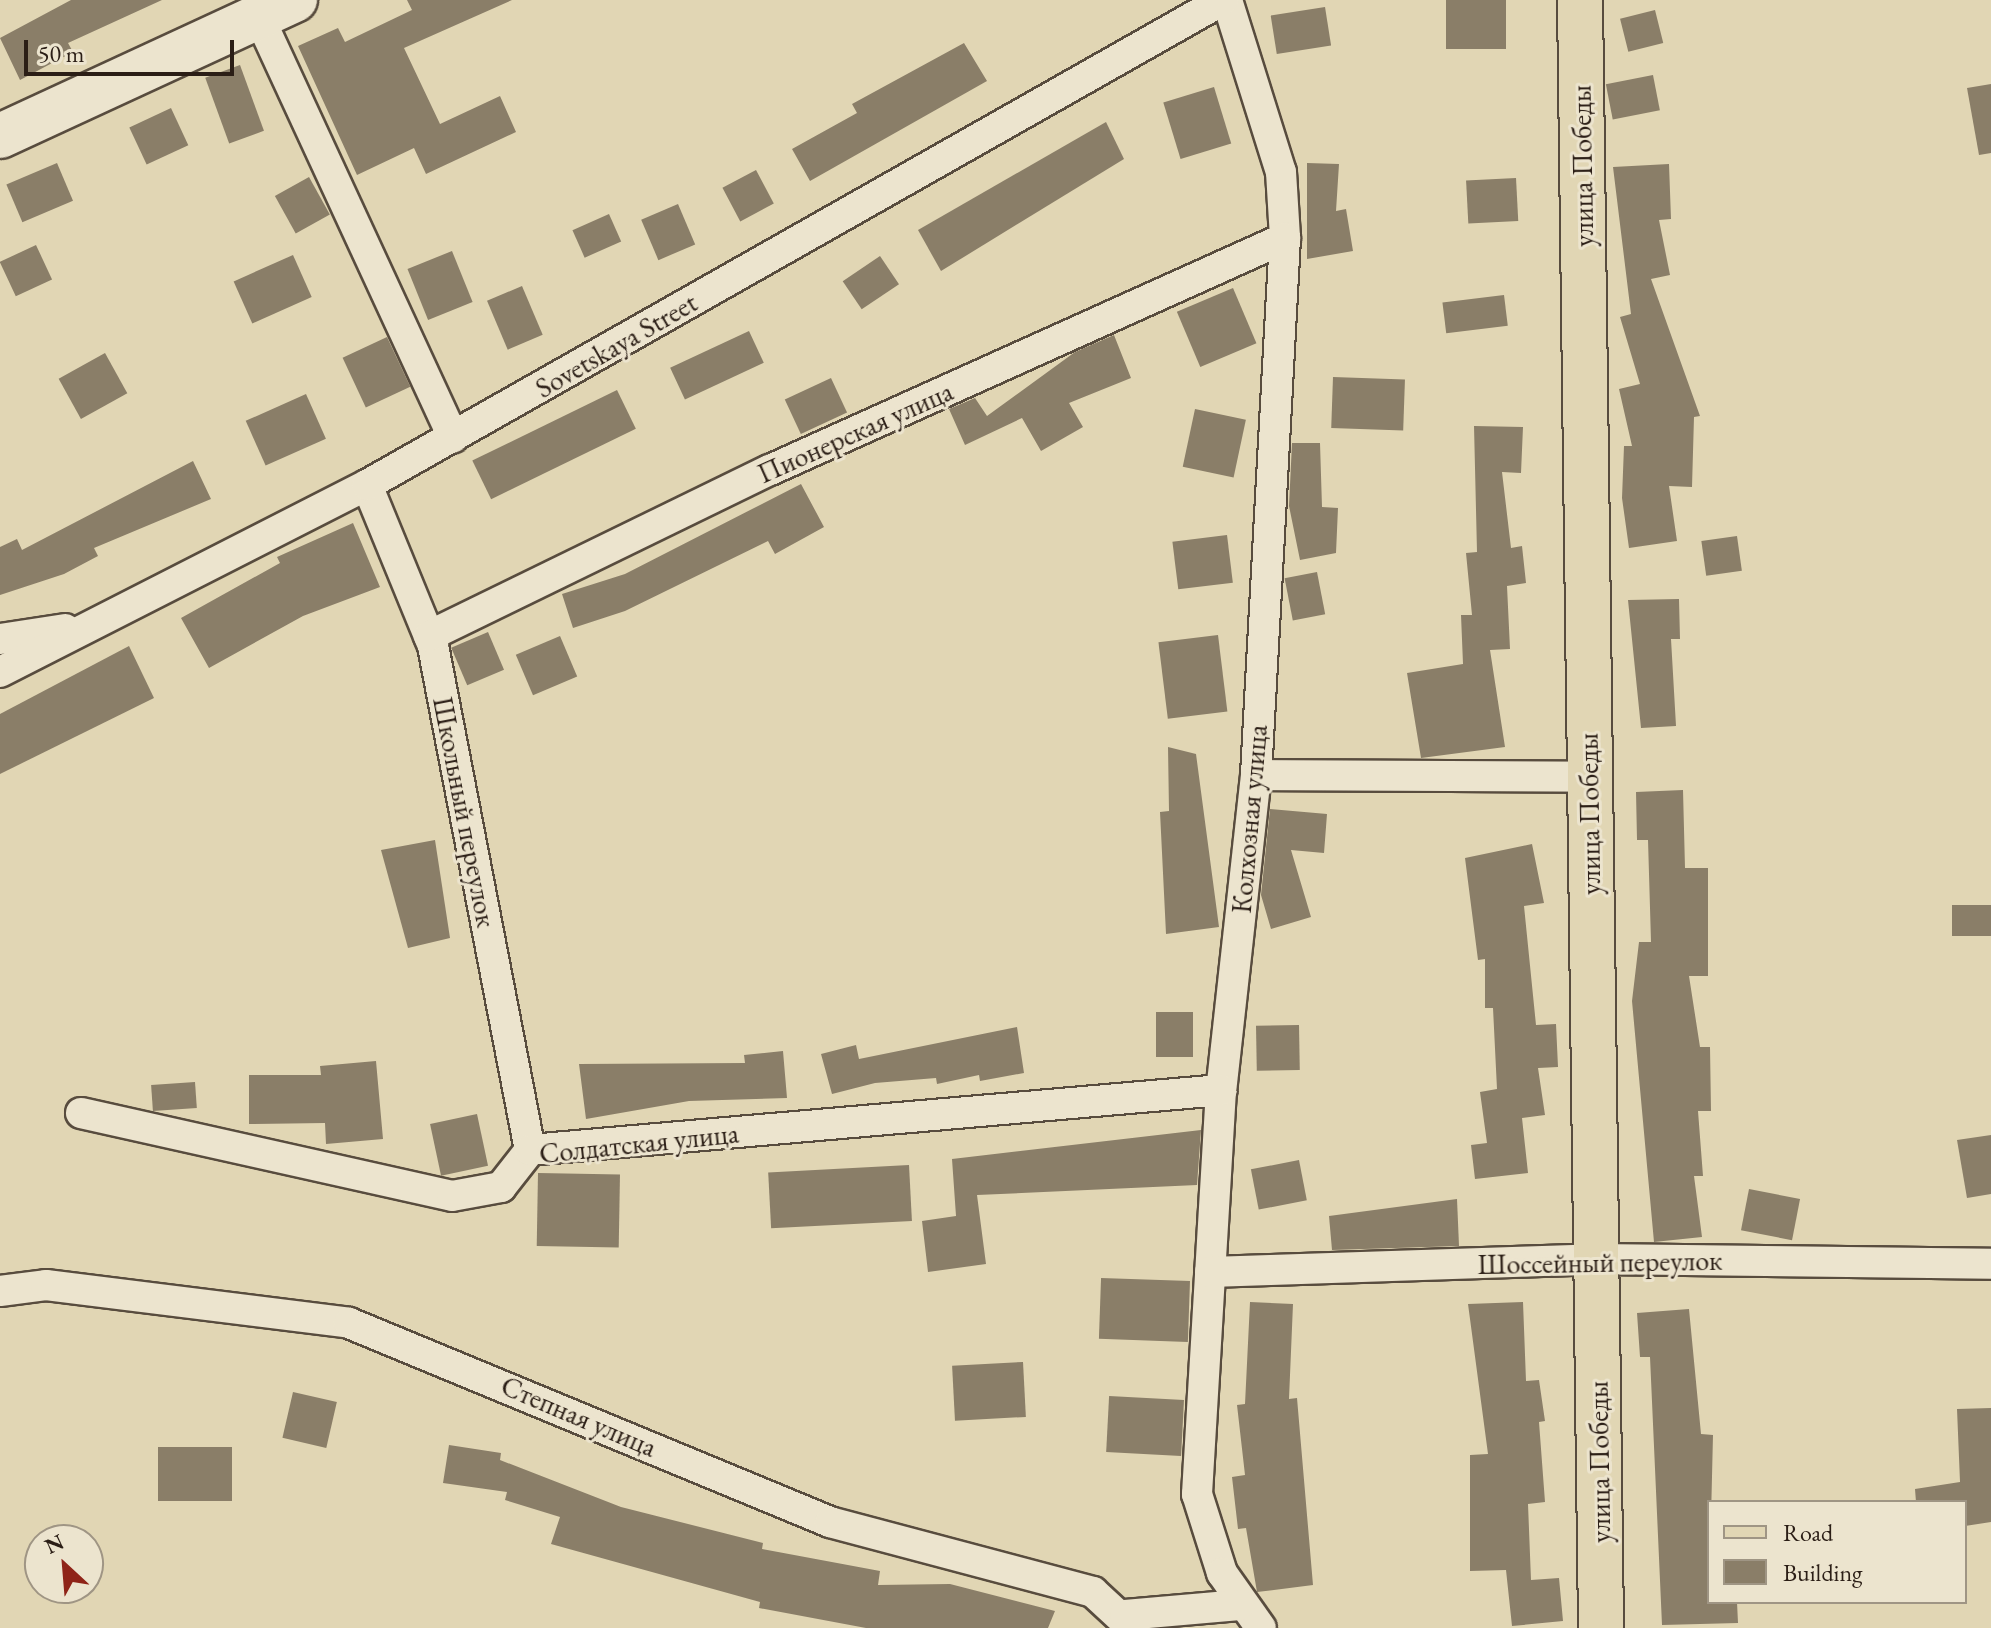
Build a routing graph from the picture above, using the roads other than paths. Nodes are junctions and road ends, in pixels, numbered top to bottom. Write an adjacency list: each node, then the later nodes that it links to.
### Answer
1 (1225, 0): 5 (street, Колхозная улица); 6 (street, Sovetskaya Street)
2 (1580, 0): 13 (main road, улица Победы)
3 (277, 9): 4 (main road); 6 (street)
4 (0, 136)
5 (1285, 238): 9 (street, Пионерская улица); 12 (street, Колхозная улица)
6 (453, 437): 7 (street, Sovetskaya Street)
7 (367, 485): 8 (street, Sovetskaya Street); 9 (street, Школьный переулок)
8 (91, 625): 10 (street); 11 (street, Sovetskaya Street)
9 (429, 636): 16 (street, Школьный переулок)
10 (0, 639)
11 (0, 672)
12 (1256, 775): 13 (street); 14 (street, Колхозная улица)
13 (1589, 777): 17 (main road, улица Победы)
14 (1221, 1090): 16 (street, Солдатская улица); 19 (street, Колхозная улица)
15 (81, 1113): 16 (street, Солдатская улица)
16 (530, 1150)
17 (1596, 1259): 18 (street, Шоссейный переулок); 19 (street, Шоссейный переулок); 24 (main road, улица Победы)
18 (1991, 1264)
19 (1210, 1272): 21 (street, Колхозная улица)
20 (0, 1291): 22 (street, Степная улица)
21 (1240, 1605): 22 (street); 23 (street, Колхозная улица)
22 (1128, 1621)
23 (1261, 1628)
24 (1601, 1628)

